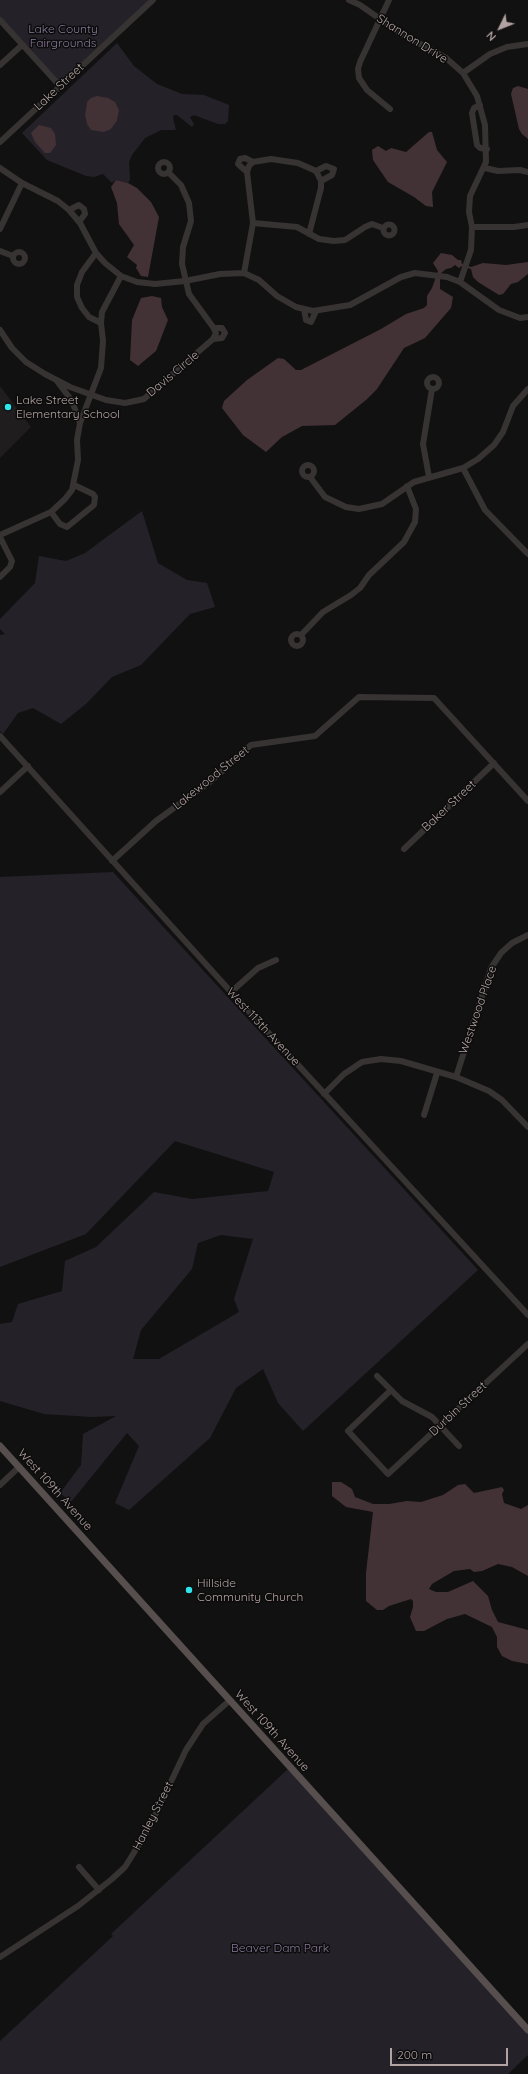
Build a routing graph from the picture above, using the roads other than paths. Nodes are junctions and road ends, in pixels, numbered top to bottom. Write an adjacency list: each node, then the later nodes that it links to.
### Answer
1 (153, 0): 10 (street, Lake Street)
2 (349, 0): 5 (street, Shannon Drive)
3 (389, 0): 5 (street)
4 (0, 20): 7 (street)
5 (380, 20): 9 (street, Shannon Drive); 12 (street)
6 (528, 44): 9 (street)
7 (22, 45): 8 (street); 10 (street)
8 (0, 65)
9 (463, 74): 11 (street, Shannon Drive)
10 (60, 86): 13 (street, Lake Street)
11 (480, 106): 14 (street, Shannon Drive); 14 (street)
12 (390, 109)
13 (0, 142)
14 (487, 149): 16 (street, Shannon Drive)
15 (0, 168): 21 (street)
16 (485, 168): 19 (street); 26 (street, Shannon Drive)
17 (316, 171): 20 (street); 20 (street); 24 (street)
18 (168, 172): 35 (street)
19 (528, 172)
20 (321, 181): 29 (street)
21 (22, 184): 22 (street); 28 (street)
22 (69, 210): 23 (street); 23 (street)
23 (79, 222): 31 (street)
24 (253, 223): 29 (street); 33 (street)
25 (528, 225): 26 (street)
26 (472, 227): 36 (street, Shannon Drive)
27 (383, 228): 29 (street)
28 (0, 229)
29 (310, 234)
30 (0, 251): 32 (street)
31 (96, 253): 34 (street); 40 (street)
32 (13, 256)
33 (244, 273): 35 (street); 37 (street)
34 (121, 276): 35 (street); 40 (street)
35 (185, 281): 45 (street, Davis Circle)
36 (460, 282): 38 (street); 39 (street)
37 (304, 309): 38 (street); 38 (street)
38 (316, 311)
39 (528, 317)
40 (100, 323): 45 (street)
41 (0, 330): 42 (street, Davis Circle)
42 (56, 380): 45 (street, Davis Circle); 46 (street, Davis Circle)
43 (432, 389): 49 (street)
44 (528, 389): 47 (street)
45 (92, 394): 46 (street)
46 (80, 423): 50 (street)
47 (463, 468): 49 (street); 54 (street)
48 (310, 477): 51 (street)
49 (430, 477): 51 (street)
50 (74, 484): 52 (street); 52 (street)
51 (407, 486): 56 (street)
52 (51, 512): 53 (street)
53 (0, 536): 55 (street)
54 (528, 554)
55 (0, 576)
56 (301, 635)
57 (2, 741): 59 (street, West 113th Avenue)
58 (494, 763): 62 (street); 63 (street, Baker Street); 64 (street, Lakewood Street)
59 (28, 766): 60 (street); 64 (street, West 113th Avenue)
60 (3, 785): 61 (street)
61 (0, 792)
62 (528, 801)
63 (404, 849)
64 (112, 861): 67 (street, West 113th Avenue)
65 (528, 935): 69 (street, Westwood Place)
66 (276, 960): 67 (street)
67 (231, 992): 70 (street, West 113th Avenue)
68 (437, 1073): 69 (street); 70 (street); 71 (street)
69 (456, 1077): 72 (street)
70 (324, 1094): 73 (street, West 113th Avenue)
71 (424, 1115)
72 (528, 1127)
73 (528, 1315)
74 (528, 1344): 77 (street, Durbin Street)
75 (377, 1376): 76 (street)
76 (390, 1391): 77 (street); 77 (street, Durbin Street)
77 (440, 1425): 79 (street)
78 (0, 1446): 80 (main road, West 109th Avenue)
79 (459, 1446)
80 (19, 1467): 81 (street); 82 (main road, West 109th Avenue)
81 (0, 1485)
82 (229, 1701): 84 (street, Hanley Street); 86 (main road, West 109th Avenue)
83 (79, 1867): 84 (street)
84 (99, 1890): 85 (street, Hanley Street)
85 (0, 1957)
86 (528, 2030)

